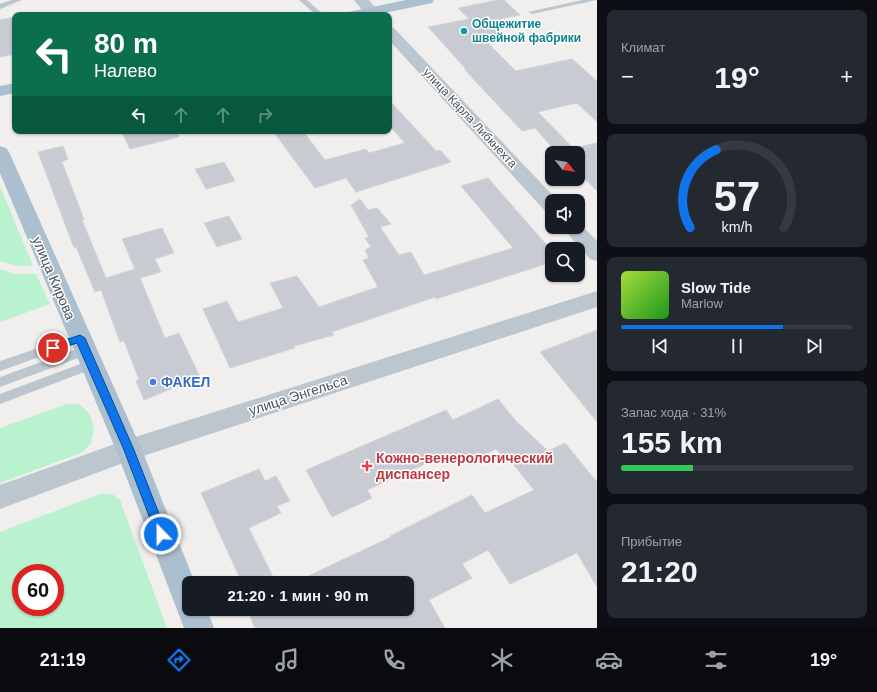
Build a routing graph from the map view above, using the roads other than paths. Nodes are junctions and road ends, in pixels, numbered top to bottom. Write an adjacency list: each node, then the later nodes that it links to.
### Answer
1 (18, 0): 6 (lane)
2 (303, 0): 7 (lane)
3 (361, 0): 8 (street)
4 (427, 0): 9 (main road)
5 (591, 0): 10 (lane)
6 (0, 7)
7 (317, 12)
8 (372, 12)
9 (377, 12)
10 (532, 12)
11 (392, 34): 15 (street, улица Карла Либкнехта)
12 (12, 89): 13 (main road)
13 (0, 91)
14 (0, 152): 19 (main road, улица Кирова)
15 (545, 198)
16 (578, 234): 17 (street)
17 (597, 254)
18 (597, 299): 23 (street, улица Энгельса)
19 (86, 351): 20 (lane); 21 (lane); 22 (lane); 23 (main road, улица Кирова)
20 (0, 366)
21 (0, 382)
22 (0, 399)
23 (129, 450): 24 (street, улица Энгельса); 25 (main road, улица Кирова)
24 (0, 497)
25 (182, 585)
26 (195, 616): 27 (main road)
27 (199, 628)

